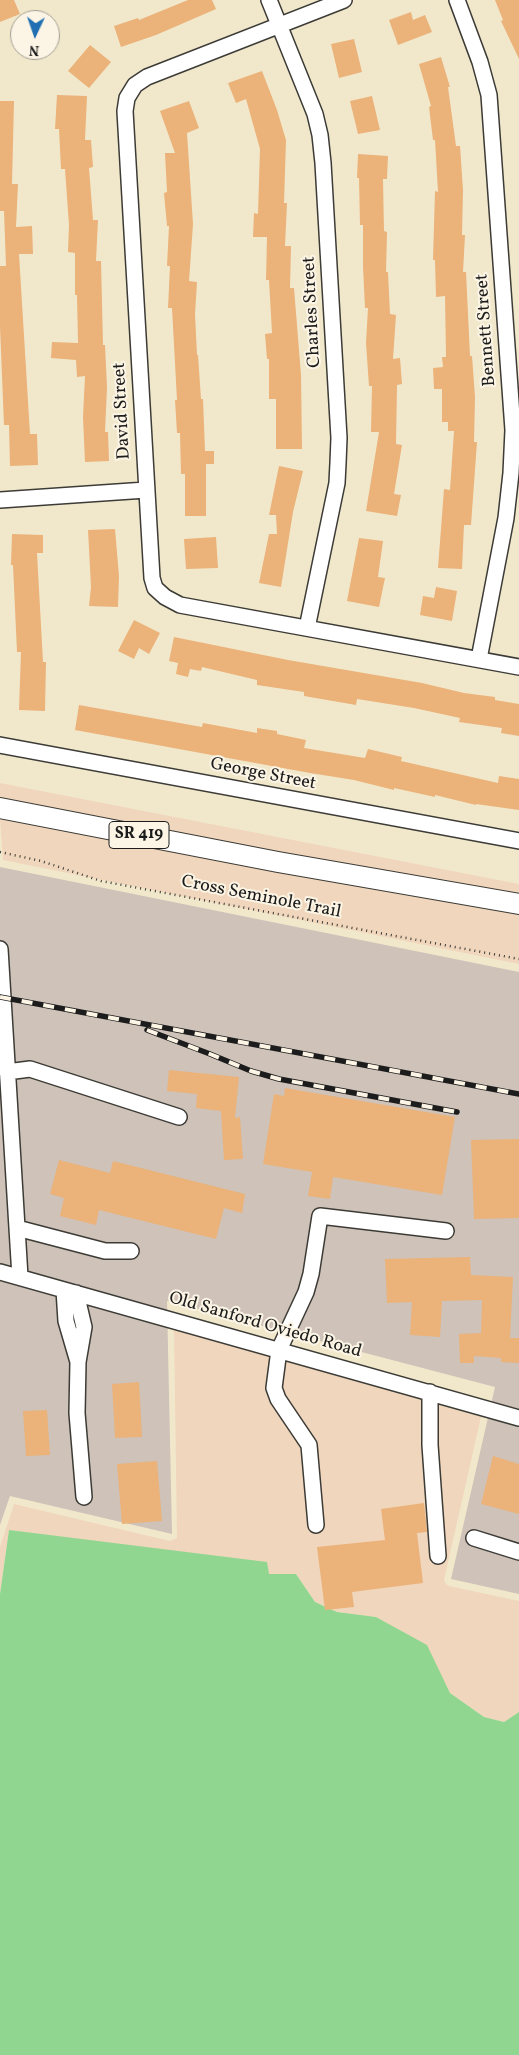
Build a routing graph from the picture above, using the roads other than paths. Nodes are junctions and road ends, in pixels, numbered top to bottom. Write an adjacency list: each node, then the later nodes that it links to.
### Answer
1 (269, 0): 4 (street, Charles Street)
2 (344, 0): 4 (street, David Street)
3 (457, 0): 8 (street, Bennett Street)
4 (280, 26): 5 (street, David Street); 7 (street, Charles Street)
5 (146, 490): 6 (street); 7 (street, David Street)
6 (0, 500)
7 (307, 628): 8 (street, David Street)
8 (479, 660): 9 (street, David Street)
9 (519, 667)
10 (0, 745): 12 (street, George Street)
11 (0, 808): 13 (main road, SR 419)
12 (519, 842)
13 (519, 904)
14 (0, 949): 15 (street)
15 (2, 1017): 16 (street)
16 (7, 1072): 17 (street); 18 (street)
17 (179, 1117)
18 (17, 1228): 20 (street); 22 (street)
19 (446, 1231): 24 (street)
20 (131, 1251)
21 (0, 1272): 22 (street, Old Sanford Oviedo Road)
22 (20, 1277): 23 (street, Old Sanford Oviedo Road)
23 (70, 1291): 24 (street, Old Sanford Oviedo Road); 27 (street)
24 (279, 1350): 25 (street, Old Sanford Oviedo Road); 28 (street)
25 (430, 1392): 26 (street, Old Sanford Oviedo Road); 31 (street)
26 (519, 1418)
27 (84, 1497)
28 (316, 1525)
29 (474, 1538): 30 (street)
30 (519, 1552)
31 (438, 1556)

